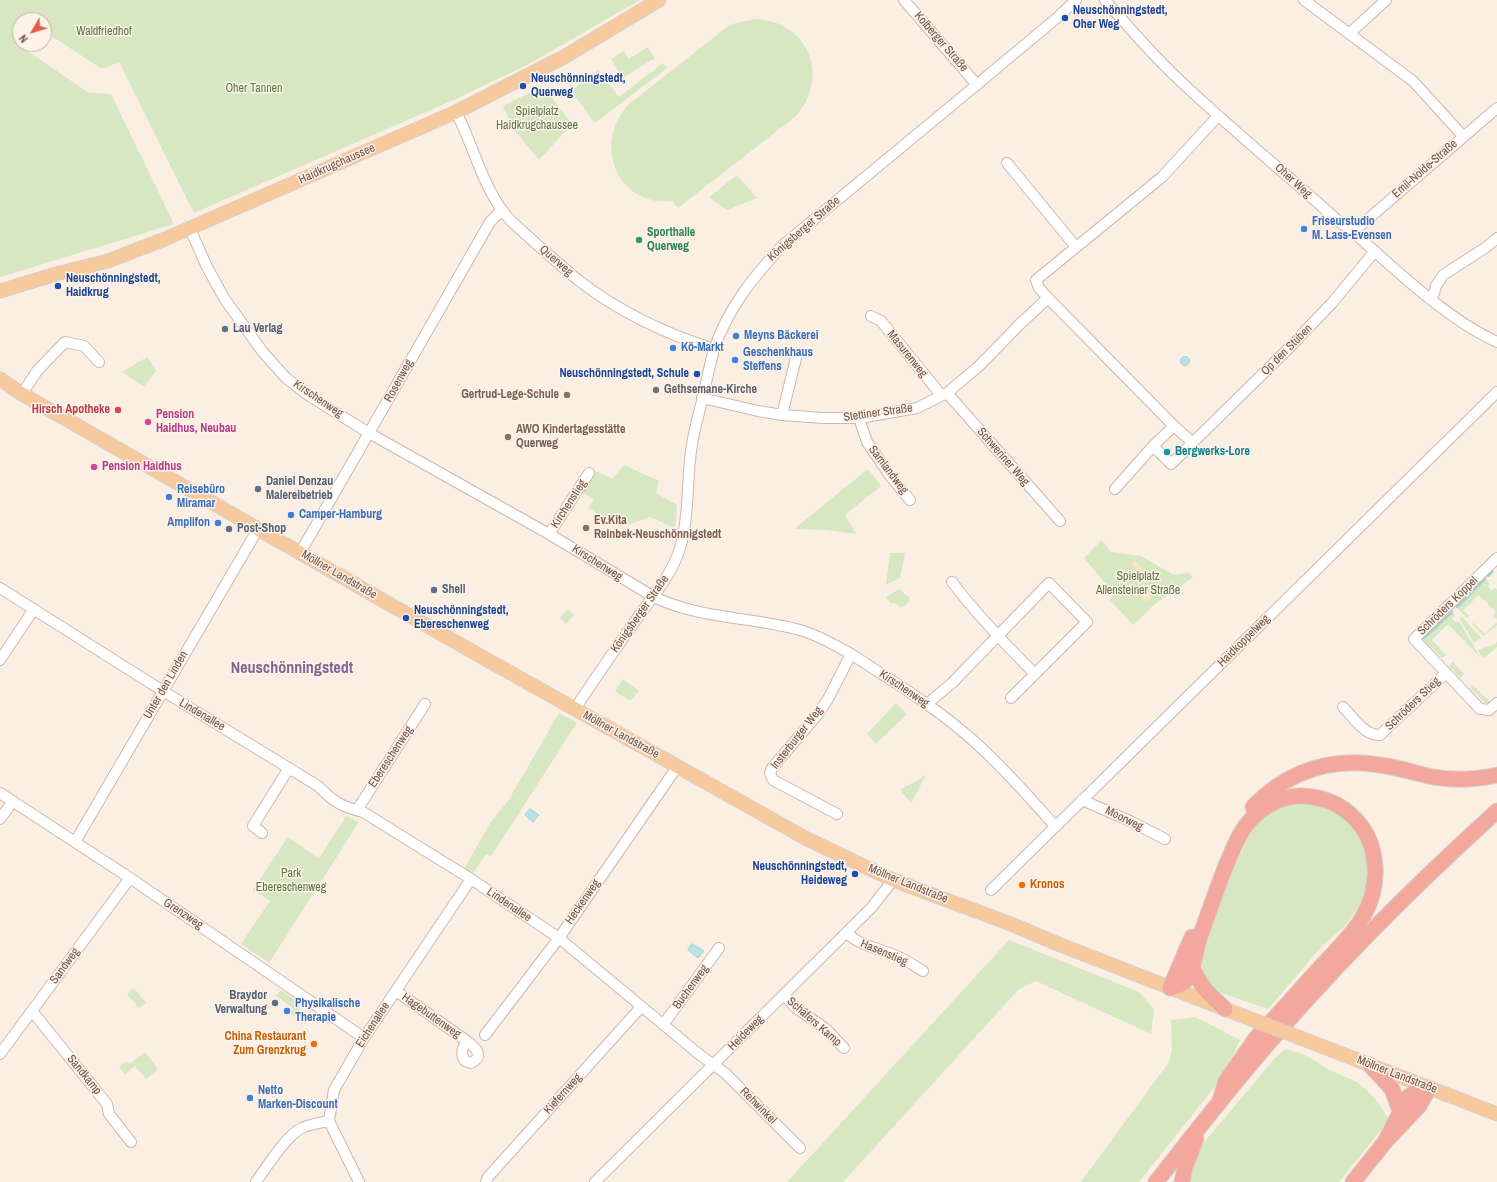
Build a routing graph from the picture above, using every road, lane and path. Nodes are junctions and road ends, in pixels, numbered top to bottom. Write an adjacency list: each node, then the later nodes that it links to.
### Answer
1 (659, 0): 10 (main road, Haidkrugchaussee)
2 (904, 0): 8 (street, Kolberger Straße)
3 (1076, 0): 8 (street, Königsberger Straße)
4 (1105, 0): 11 (street, Oher Weg)
5 (1304, 0): 7 (street)
6 (1386, 0): 7 (street)
7 (1350, 33): 12 (street)
8 (977, 85): 25 (street, Königsberger Straße)
9 (1497, 108): 12 (street, Emil-Nolde-Straße)
10 (456, 112): 14 (street, Querweg); 15 (main road, Haidkrugchaussee)
11 (1218, 116): 16 (street, Oher Weg); 18 (street)
12 (1463, 136): 16 (street, Emil-Nolde-Straße)
13 (1007, 163): 18 (street)
14 (501, 211): 25 (street, Querweg); 37 (street, Rosenweg)
15 (190, 229): 20 (main road, Haidkrugchaussee); 37 (street, Kirschenweg)
16 (1353, 232): 19 (street, Oher Weg)
17 (1497, 238): 22 (street)
18 (1076, 247): 21 (street)
19 (1375, 251): 22 (street, Oher Weg); 38 (street, Op den Stüben)
20 (0, 291)
21 (1048, 298): 32 (street); 36 (street)
22 (1432, 300): 24 (street, Oher Weg)
23 (871, 316): 32 (street, Masurenweg)
24 (1497, 342)
25 (714, 349): 33 (street, Königsberger Straße)
26 (797, 354): 34 (street)
27 (99, 362): 31 (street)
28 (0, 379): 31 (main road, Möllner Landstraße)
29 (0, 386): 31 (main road, Möllner Landstraße)
30 (1497, 392): 68 (street, Haidkoppelweg)
31 (22, 394): 44 (main road, Möllner Landstraße)
32 (944, 394): 35 (street, Stettiner Straße); 43 (street, Schweriner Weg)
33 (702, 398): 34 (street, Stettiner Straße); 50 (street, Königsberger Straße)
34 (782, 415): 35 (street, Stettiner Straße)
35 (859, 418): 42 (street, Samlandweg)
36 (1174, 426): 38 (street); 39 (street)
37 (370, 433): 45 (street, Kirschenweg); 46 (street, Rosenweg)
38 (1193, 443): 39 (street, Op den Stüben)
39 (1154, 446): 41 (street)
40 (589, 473): 45 (street, Kirchenstieg)
41 (1115, 489)
42 (910, 500)
43 (1060, 521)
44 (258, 529): 46 (main road, Möllner Landstraße); 57 (street, Unter den Linden)
45 (549, 534): 50 (street, Kirschenweg)
46 (300, 553): 63 (main road, Möllner Landstraße)
47 (1497, 558): 55 (street, Schröders Koppel)
48 (952, 582): 52 (street)
49 (0, 588): 51 (street, Lindenallee)
50 (654, 598): 53 (street, Kirschenweg); 63 (street, Königsberger Straße)
51 (34, 609): 54 (street); 57 (street, Lindenallee)
52 (997, 636): 56 (street); 56 (street); 61 (street)
53 (851, 654): 61 (street, Kirschenweg); 72 (street, Insterburger Weg)
54 (0, 660)
55 (1446, 672): 59 (street, Schröders Koppel); 62 (street, Schröders Stieg)
56 (1035, 674): 58 (street)
57 (163, 691): 65 (street, Lindenallee); 77 (street, Unter den Linden)
58 (1011, 698)
59 (1497, 703)
60 (425, 704): 70 (street, Ebereschenweg)
61 (927, 704): 74 (street, Kirschenweg)
62 (1344, 707)
63 (575, 709): 64 (main road, Möllner Landstraße)
64 (677, 767): 80 (main road, Möllner Landstraße); 83 (street, Heckenweg)
65 (289, 768): 70 (street, Lindenallee); 75 (street)
66 (1497, 775): 87 (highway)
67 (0, 793): 69 (street, Grenzweg)
68 (1082, 800): 74 (street, Haidkoppelweg); 76 (street, Moorweg)
69 (13, 801): 73 (street); 77 (street, Grenzweg)
70 (357, 810): 79 (street, Lindenallee)
71 (1497, 811): 102 (highway)
72 (837, 814)
73 (0, 819)
74 (1055, 826): 81 (street, Haidkoppelweg)
75 (262, 833)
76 (1165, 839)
77 (75, 842): 78 (street, Grenzweg)
78 (130, 878): 92 (street, Sandweg); 95 (street, Grenzweg)
79 (471, 879): 83 (street, Lindenallee); 88 (street, Eichenallee)
80 (892, 880): 82 (street, Heideweg); 87 (main road, Möllner Landstraße)
81 (991, 890)
82 (846, 933): 86 (street, Hasenstieg); 89 (street, Heideweg)
83 (558, 938): 90 (street, Lindenallee); 94 (street, Heckenweg)
84 (719, 948): 93 (street, Buchenweg)
85 (1192, 966): 87 (highway); 91 (highway); 102 (highway)
86 (923, 971)
87 (1170, 988): 91 (main road, Möllner Landstraße)
88 (396, 991): 95 (street, Eichenallee); 96 (street, Hagebuttenweg)
89 (784, 995): 97 (street, Schäfers Kamp); 99 (street, Heideweg)
90 (641, 1007): 93 (street, Lindenallee); 112 (street, Kiefernweg)
91 (1226, 1009): 100 (main road, Möllner Landstraße, bridge)
92 (32, 1011): 98 (street, Sandweg); 107 (street, Sandkamp)
93 (663, 1025): 99 (street, Lindenallee)
94 (484, 1035)
95 (364, 1038): 105 (street, Eichenallee)
96 (467, 1041)
97 (844, 1048)
98 (0, 1054)
99 (714, 1065): 109 (street, Rehwinkel); 113 (street, Heideweg)
100 (1370, 1065): 101 (main road, Möllner Landstraße); 103 (highway)
101 (1429, 1088): 103 (highway); 104 (main road, Möllner Landstraße); 108 (highway)
102 (1219, 1103): 106 (highway)
103 (1400, 1111): 108 (highway)
104 (1497, 1114)
105 (329, 1121): 110 (street); 111 (street)
106 (1201, 1125): 114 (highway); 115 (highway)
107 (131, 1142)
108 (1385, 1142): 116 (highway)
109 (800, 1148)
110 (256, 1182)
111 (359, 1182)
112 (486, 1182)
113 (595, 1182)
114 (1156, 1182)
115 (1182, 1182)
116 (1353, 1182)

